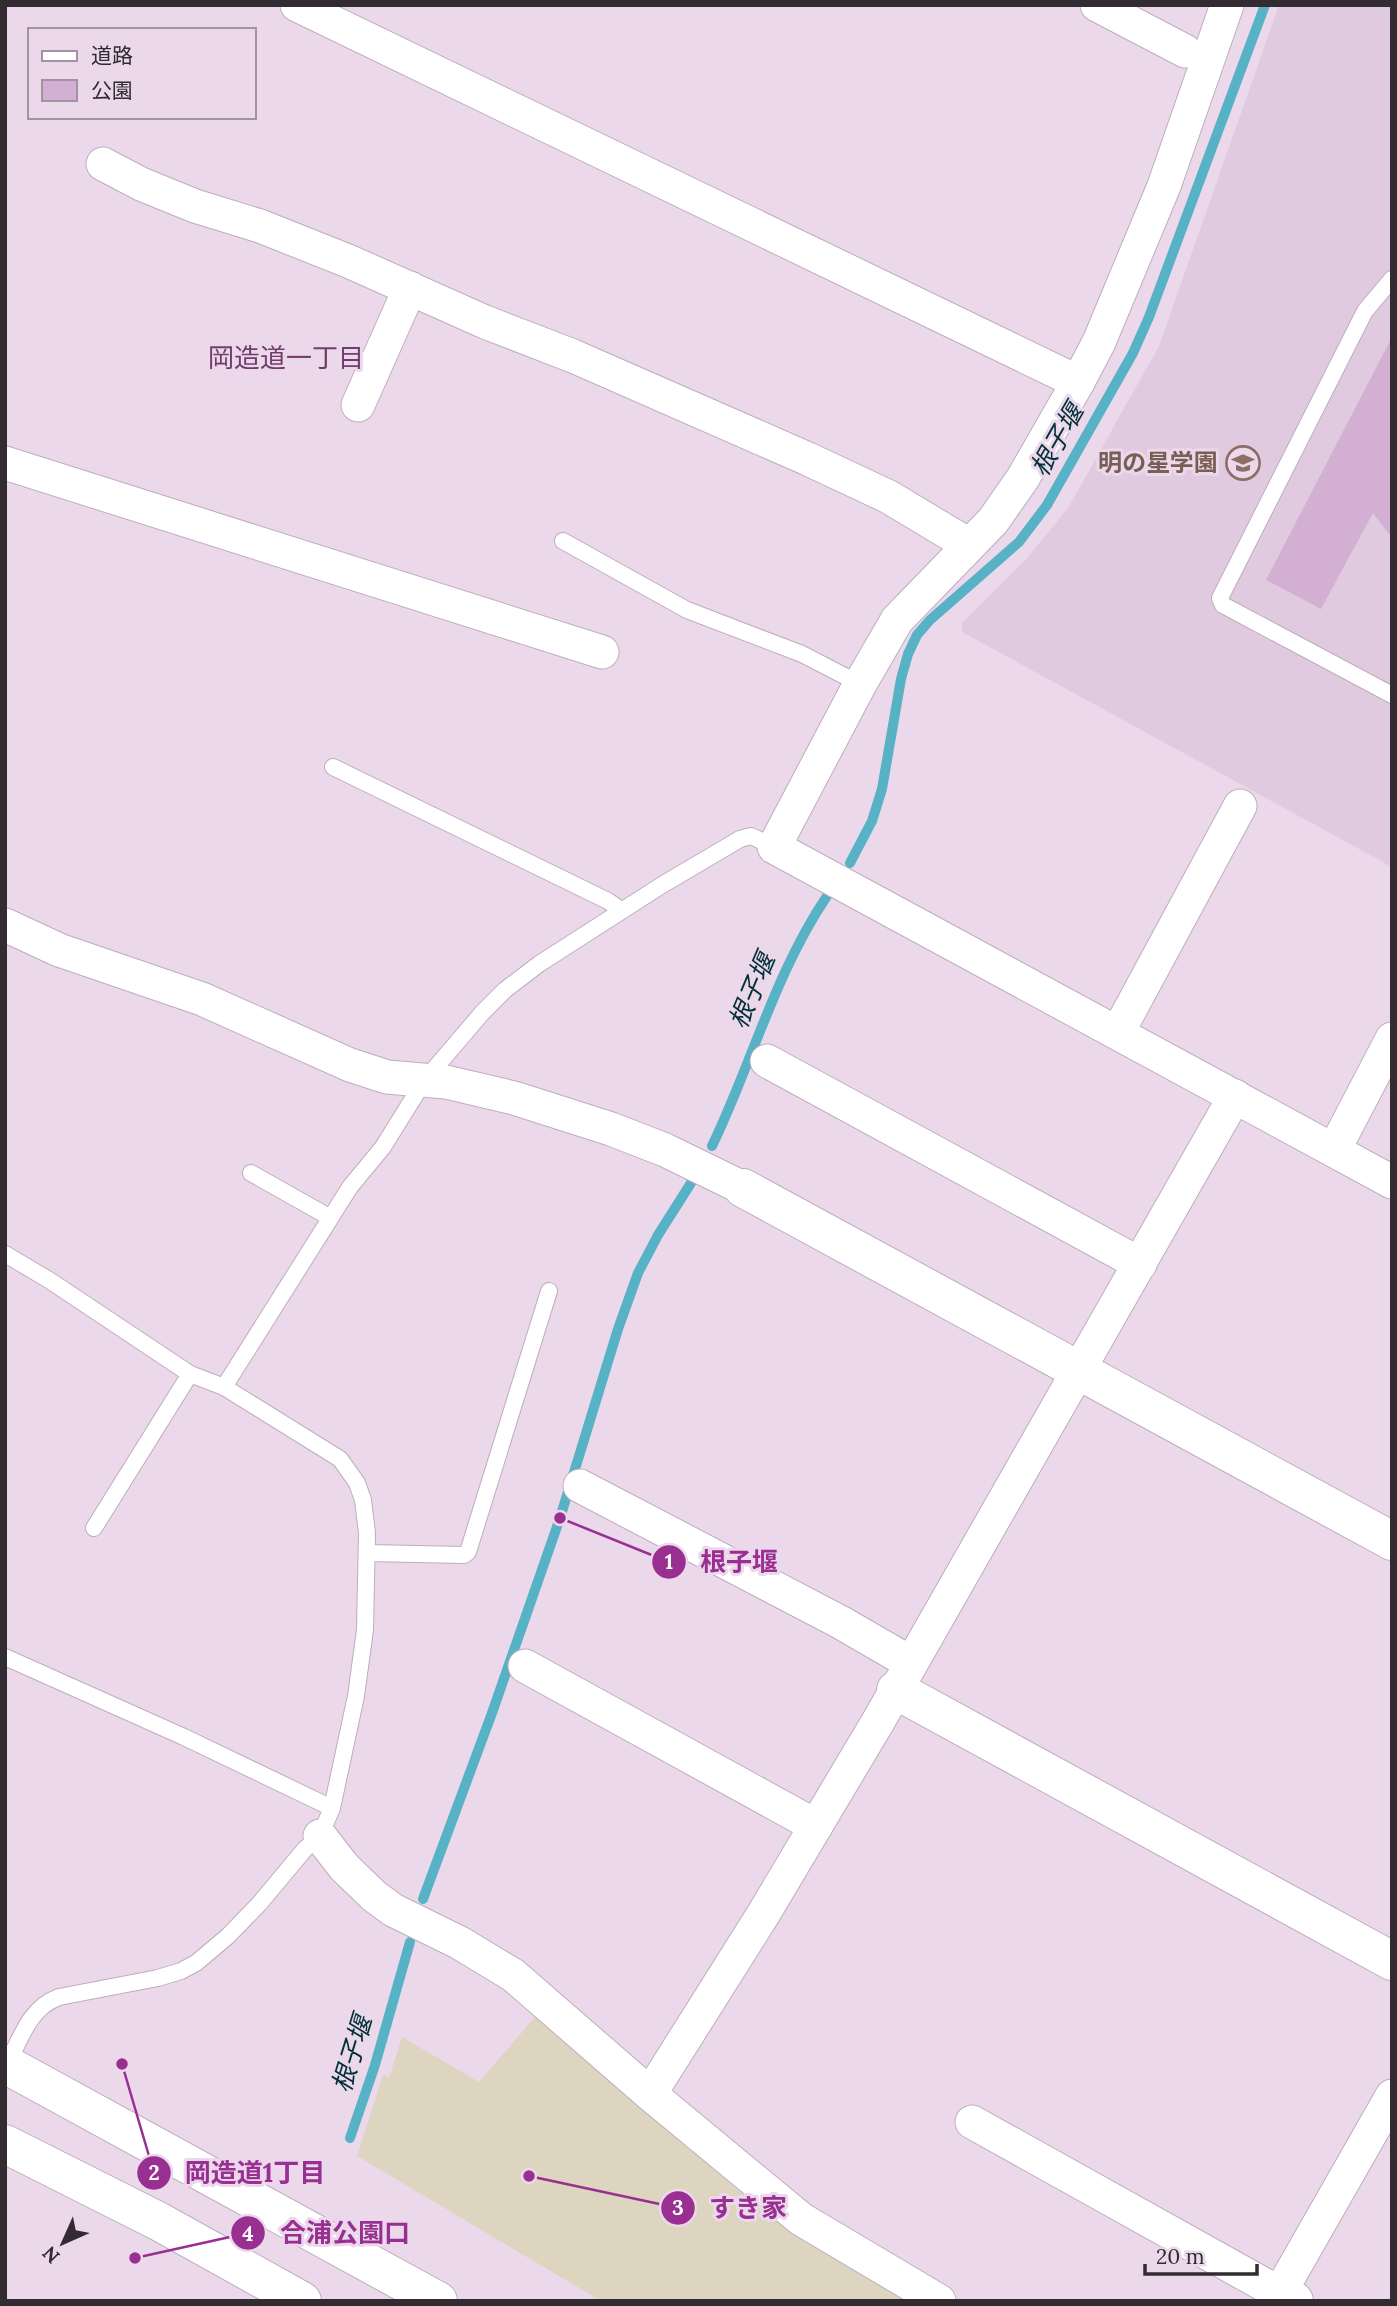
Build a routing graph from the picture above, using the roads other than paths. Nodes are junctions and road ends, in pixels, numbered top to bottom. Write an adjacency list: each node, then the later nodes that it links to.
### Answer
1 (297, 5): 8 (street)
2 (1098, 5): 4 (street)
3 (1227, 5): 8 (street)
4 (1185, 51)
5 (103, 164): 7 (street)
6 (1392, 279): 15 (lane)
7 (410, 288): 9 (street); 12 (street)
8 (1078, 382): 12 (street)
9 (358, 405)
10 (5, 463): 13 (street)
11 (563, 541): 14 (lane)
12 (969, 545): 14 (street)
13 (602, 652)
14 (860, 684): 18 (street)
15 (1392, 695)
16 (333, 767): 19 (lane)
17 (1240, 806): 21 (street)
18 (774, 847): 19 (lane); 21 (street)
19 (621, 910): 24 (lane)
20 (5, 925): 24 (street)
21 (1118, 1032): 25 (street)
22 (1392, 1040): 26 (street)
23 (767, 1061): 32 (street)
24 (424, 1081): 29 (street); 30 (lane)
25 (1235, 1096): 26 (street); 32 (street)
26 (1334, 1150): 28 (street)
27 (251, 1172): 30 (lane)
28 (1392, 1182)
29 (743, 1188): 34 (main road)
30 (329, 1217): 36 (lane)
31 (5, 1254): 35 (lane)
32 (1140, 1264): 34 (street)
33 (550, 1291): 40 (lane)
34 (1080, 1371): 39 (main road); 43 (street)
35 (190, 1374): 36 (lane); 38 (lane)
36 (224, 1387): 40 (lane)
37 (580, 1486): 43 (street)
38 (94, 1528)
39 (1392, 1541)
40 (367, 1553): 44 (lane)
41 (5, 1657): 44 (lane)
42 (524, 1666): 45 (street)
43 (904, 1676): 45 (street); 46 (main road)
44 (326, 1822): 47 (lane); 48 (street)
45 (816, 1826): 48 (street)
46 (1392, 1961)
47 (6, 2065): 54 (main road)
48 (650, 2094): 55 (street)
49 (1392, 2096): 52 (street)
50 (972, 2122): 52 (street)
51 (5, 2144): 53 (main road)
52 (1283, 2298)
53 (302, 2301)
54 (438, 2301)
55 (939, 2301)

